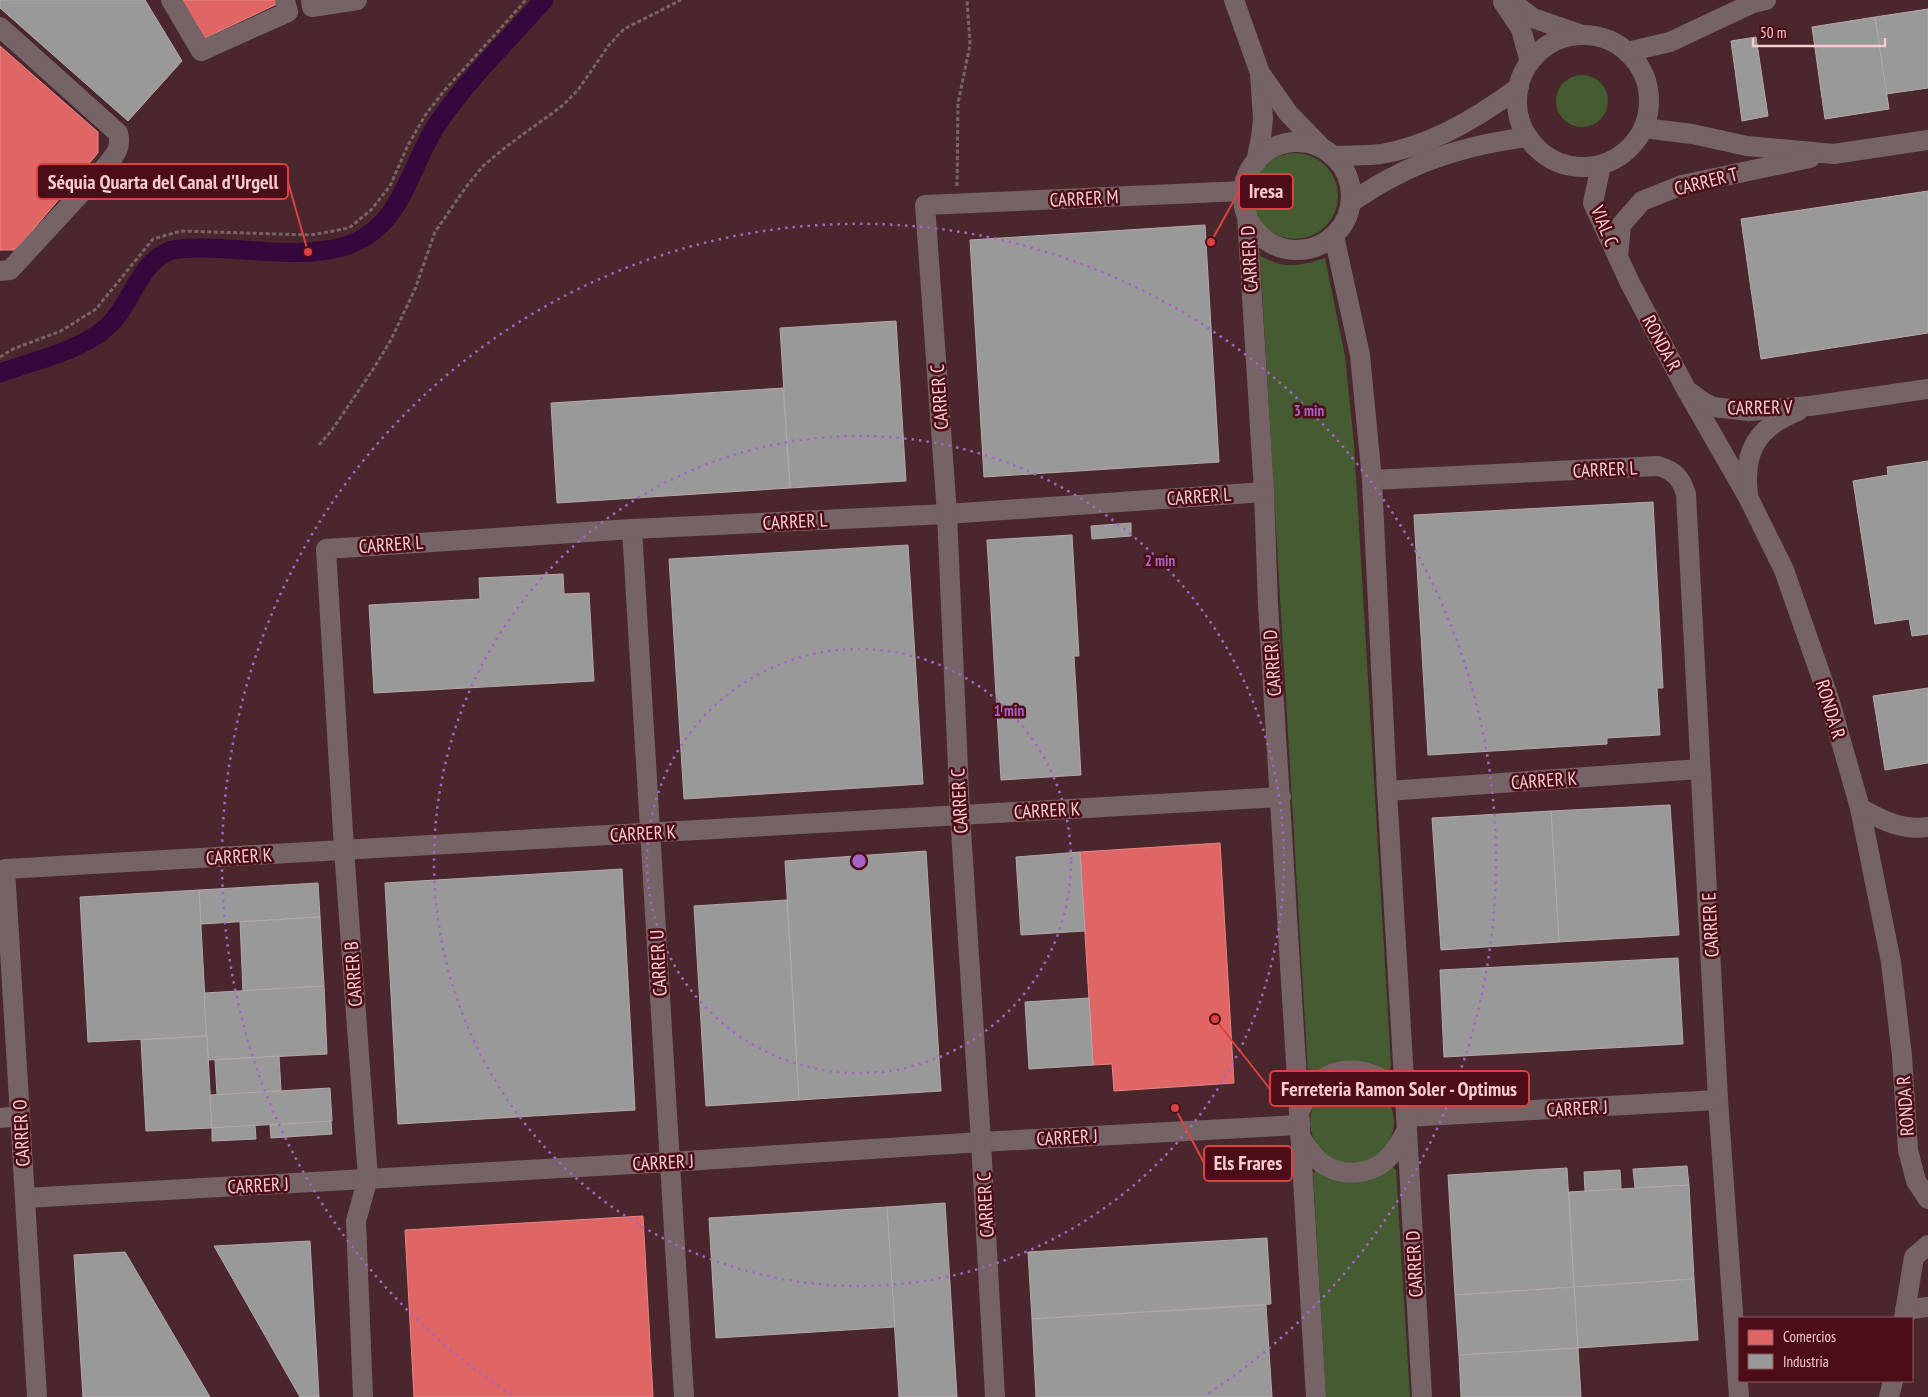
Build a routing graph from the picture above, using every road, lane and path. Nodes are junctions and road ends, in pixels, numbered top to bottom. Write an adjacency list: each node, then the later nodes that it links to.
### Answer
1 (171, 0): 2 (street)
2 (285, 0)
3 (310, 0): 4 (street)
4 (356, 0)
5 (526, 0): 33 (path)
6 (682, 0): 37 (path)
7 (967, 0): 27 (path)
8 (1234, 0): 16 (street)
9 (1502, 0): 15 (street)
10 (1509, 0): 13 (street)
11 (1758, 1): 14 (street)
12 (0, 28): 32 (street)
13 (1582, 35): 14 (street); 15 (street)
14 (1627, 52): 18 (street)
15 (1530, 62): 17 (street)
16 (1260, 73): 21 (street); 23 (street)
17 (1519, 87): 19 (street); 21 (street)
18 (1644, 128): 22 (street, CARRER T); 24 (street)
19 (1528, 137): 24 (street); 26 (street)
20 (1928, 140): 22 (street, CARRER T)
21 (1327, 151): 23 (street); 26 (street)
22 (1834, 154): 31 (street, CARRER T)
23 (1256, 162): 25 (street)
24 (1601, 165): 31 (street, VIAL C)
25 (1243, 190): 27 (street, CARRER M); 29 (street)
26 (1351, 202): 30 (street)
27 (957, 204): 28 (street, CARRER M)
28 (925, 205): 42 (street, CARRER C)
29 (1247, 215): 30 (street); 40 (street, CARRER D)
30 (1334, 236): 39 (street, CARRER D)
31 (1618, 257): 34 (street, RONDA R)
32 (0, 271)
33 (0, 357)
34 (1686, 389): 36 (street, CARRER V); 41 (street, RONDA R)
35 (1928, 389): 36 (street, CARRER V)
36 (1810, 406): 41 (street, CARRER V)
37 (320, 445)
38 (1658, 466): 39 (street, CARRER L); 45 (street, CARRER E)
39 (1372, 480): 46 (street, CARRER D)
40 (1264, 492): 42 (street, CARRER L); 47 (street, CARRER D)
41 (1748, 497): 48 (street, RONDA R)
42 (947, 514): 43 (street, CARRER L); 49 (street, CARRER C)
43 (632, 529): 44 (street, CARRER L); 51 (street, CARRER U)
44 (326, 549): 52 (street, CARRER B)
45 (1700, 769): 46 (street, CARRER K); 54 (street, CARRER E)
46 (1387, 791): 56 (street, CARRER D)
47 (1281, 797): 49 (street, CARRER K); 58 (street, CARRER D)
48 (1860, 808): 50 (street); 63 (street, RONDA R)
49 (960, 815): 51 (street, CARRER K); 59 (street, CARRER C)
50 (1928, 827)
51 (651, 832): 52 (street, CARRER K); 60 (street, CARRER U)
52 (344, 849): 53 (street, CARRER K); 61 (street, CARRER B)
53 (5, 869): 55 (street, CARRER O)
54 (1718, 1100): 56 (street, CARRER J); 74 (street, CARRER E)
55 (20, 1116): 57 (street); 62 (street, CARRER O)
56 (1406, 1116): 58 (street); 58 (street); 73 (street, CARRER D)
57 (0, 1118)
58 (1300, 1125): 59 (street, CARRER J); 72 (street, CARRER D)
59 (981, 1142): 60 (street, CARRER J); 71 (street, CARRER C)
60 (670, 1162): 61 (street, CARRER J); 70 (street, CARRER U)
61 (368, 1178): 62 (street, CARRER J); 69 (street, CARRER B)
62 (25, 1198): 68 (street, CARRER O)
63 (1928, 1198)
64 (1928, 1245): 66 (street)
65 (1928, 1307): 66 (street)
66 (1905, 1314)
67 (1893, 1382): 75 (street)
68 (36, 1397)
69 (363, 1397)
70 (684, 1397)
71 (995, 1397)
72 (1316, 1397)
73 (1422, 1397)
74 (1739, 1397)
75 (1889, 1397)

